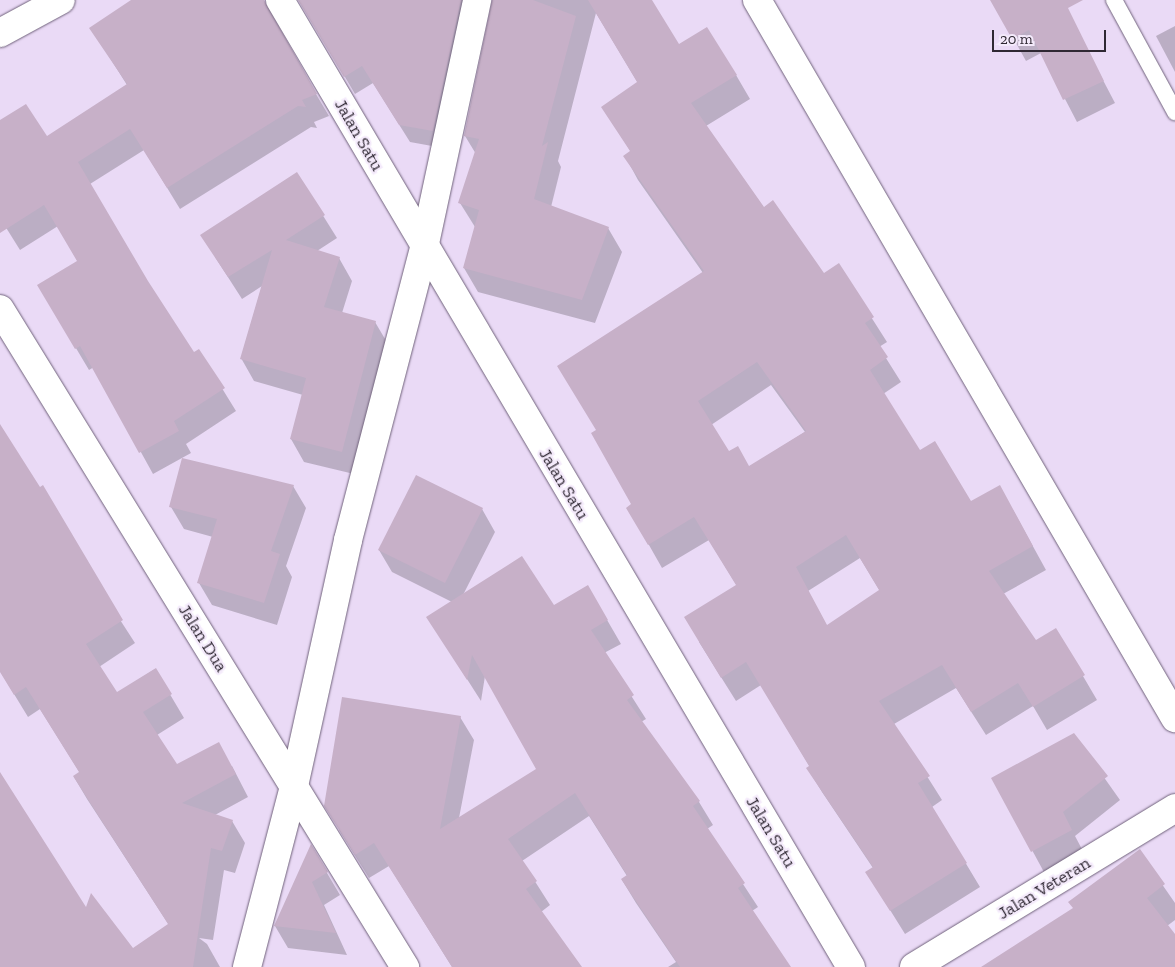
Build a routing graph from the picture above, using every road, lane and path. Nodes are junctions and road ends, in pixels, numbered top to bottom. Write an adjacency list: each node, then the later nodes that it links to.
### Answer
1 (62, 0): 6 (street)
2 (280, 0): 8 (street, Jalan Satu)
3 (477, 0): 8 (street)
4 (757, 0): 10 (street)
5 (1114, 0): 7 (lane)
6 (0, 33)
7 (1175, 112)
8 (424, 248): 11 (street); 15 (street, Jalan Satu)
9 (0, 309): 11 (street, Jalan Dua)
10 (1175, 718)
11 (294, 786): 13 (street); 14 (street, Jalan Dua)
12 (1175, 808): 16 (street, Jalan Veteran)
13 (246, 967)
14 (405, 967)
15 (851, 967)
16 (914, 967)

